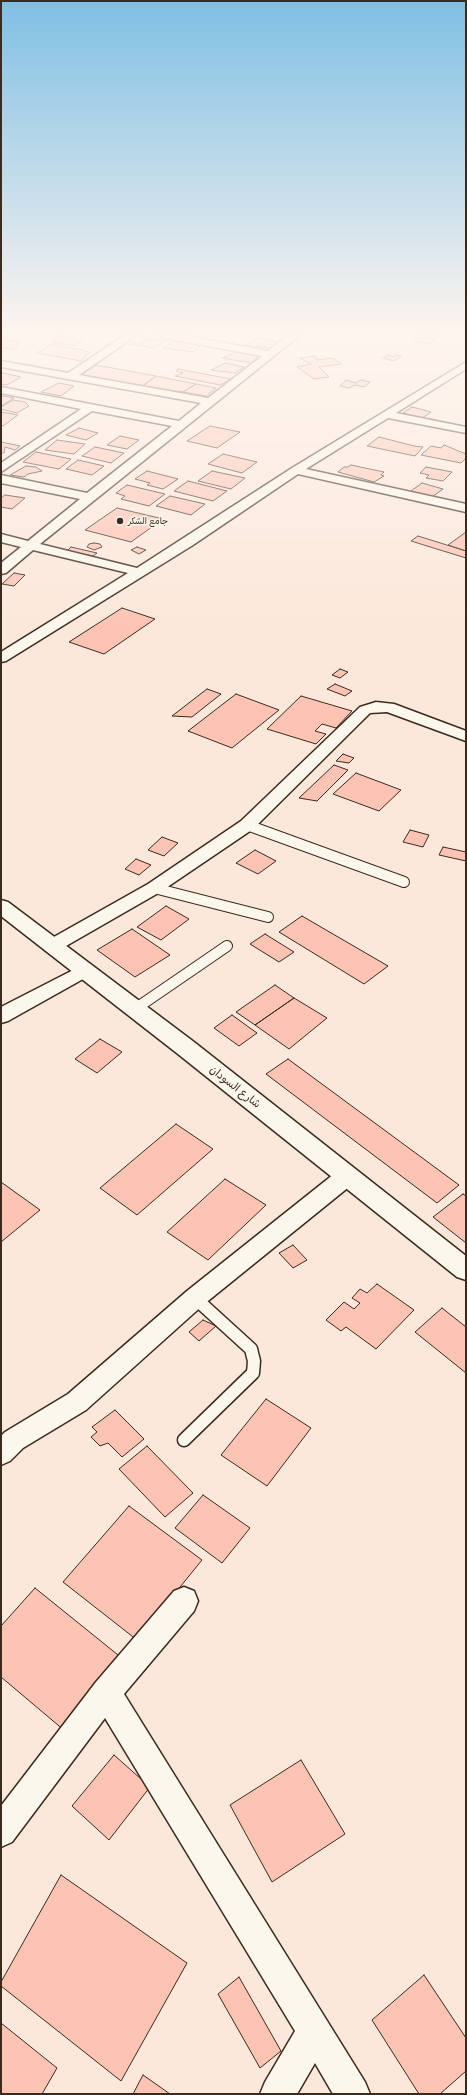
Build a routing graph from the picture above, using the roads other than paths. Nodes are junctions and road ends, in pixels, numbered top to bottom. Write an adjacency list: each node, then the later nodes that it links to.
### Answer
1 (53, 433): 4 (street)
2 (173, 433): 7 (street)
3 (358, 433): 5 (street)
4 (1, 468)
5 (296, 470): 8 (street); 12 (street)
6 (1, 479): 7 (street)
7 (89, 498): 10 (street)
8 (466, 508)
9 (1, 538): 10 (street)
10 (33, 545): 11 (street); 12 (street)
11 (1, 570)
12 (139, 572): 13 (street)
13 (1, 658)
14 (466, 736): 15 (street)
15 (247, 825): 16 (lane); 17 (street)
16 (404, 882)
17 (154, 888): 19 (lane); 20 (street)
18 (1, 906): 20 (main road, شارع السودان)
19 (268, 917)
20 (52, 946): 22 (main road, شارع السودان)
21 (227, 946): 23 (lane)
22 (85, 970): 23 (main road, شارع السودان); 24 (street)
23 (135, 1009): 25 (main road, شارع السودان)
24 (1, 1016)
25 (347, 1176): 26 (main road, شارع السودان); 27 (street)
26 (466, 1270)
27 (195, 1298): 28 (lane); 29 (street)
28 (184, 1440)
29 (5, 1441)
30 (184, 1601): 31 (street)
31 (106, 1692): 32 (street); 33 (street)
32 (1, 1831)
33 (314, 2032): 34 (street); 35 (street)
34 (277, 2094)
35 (353, 2094)

